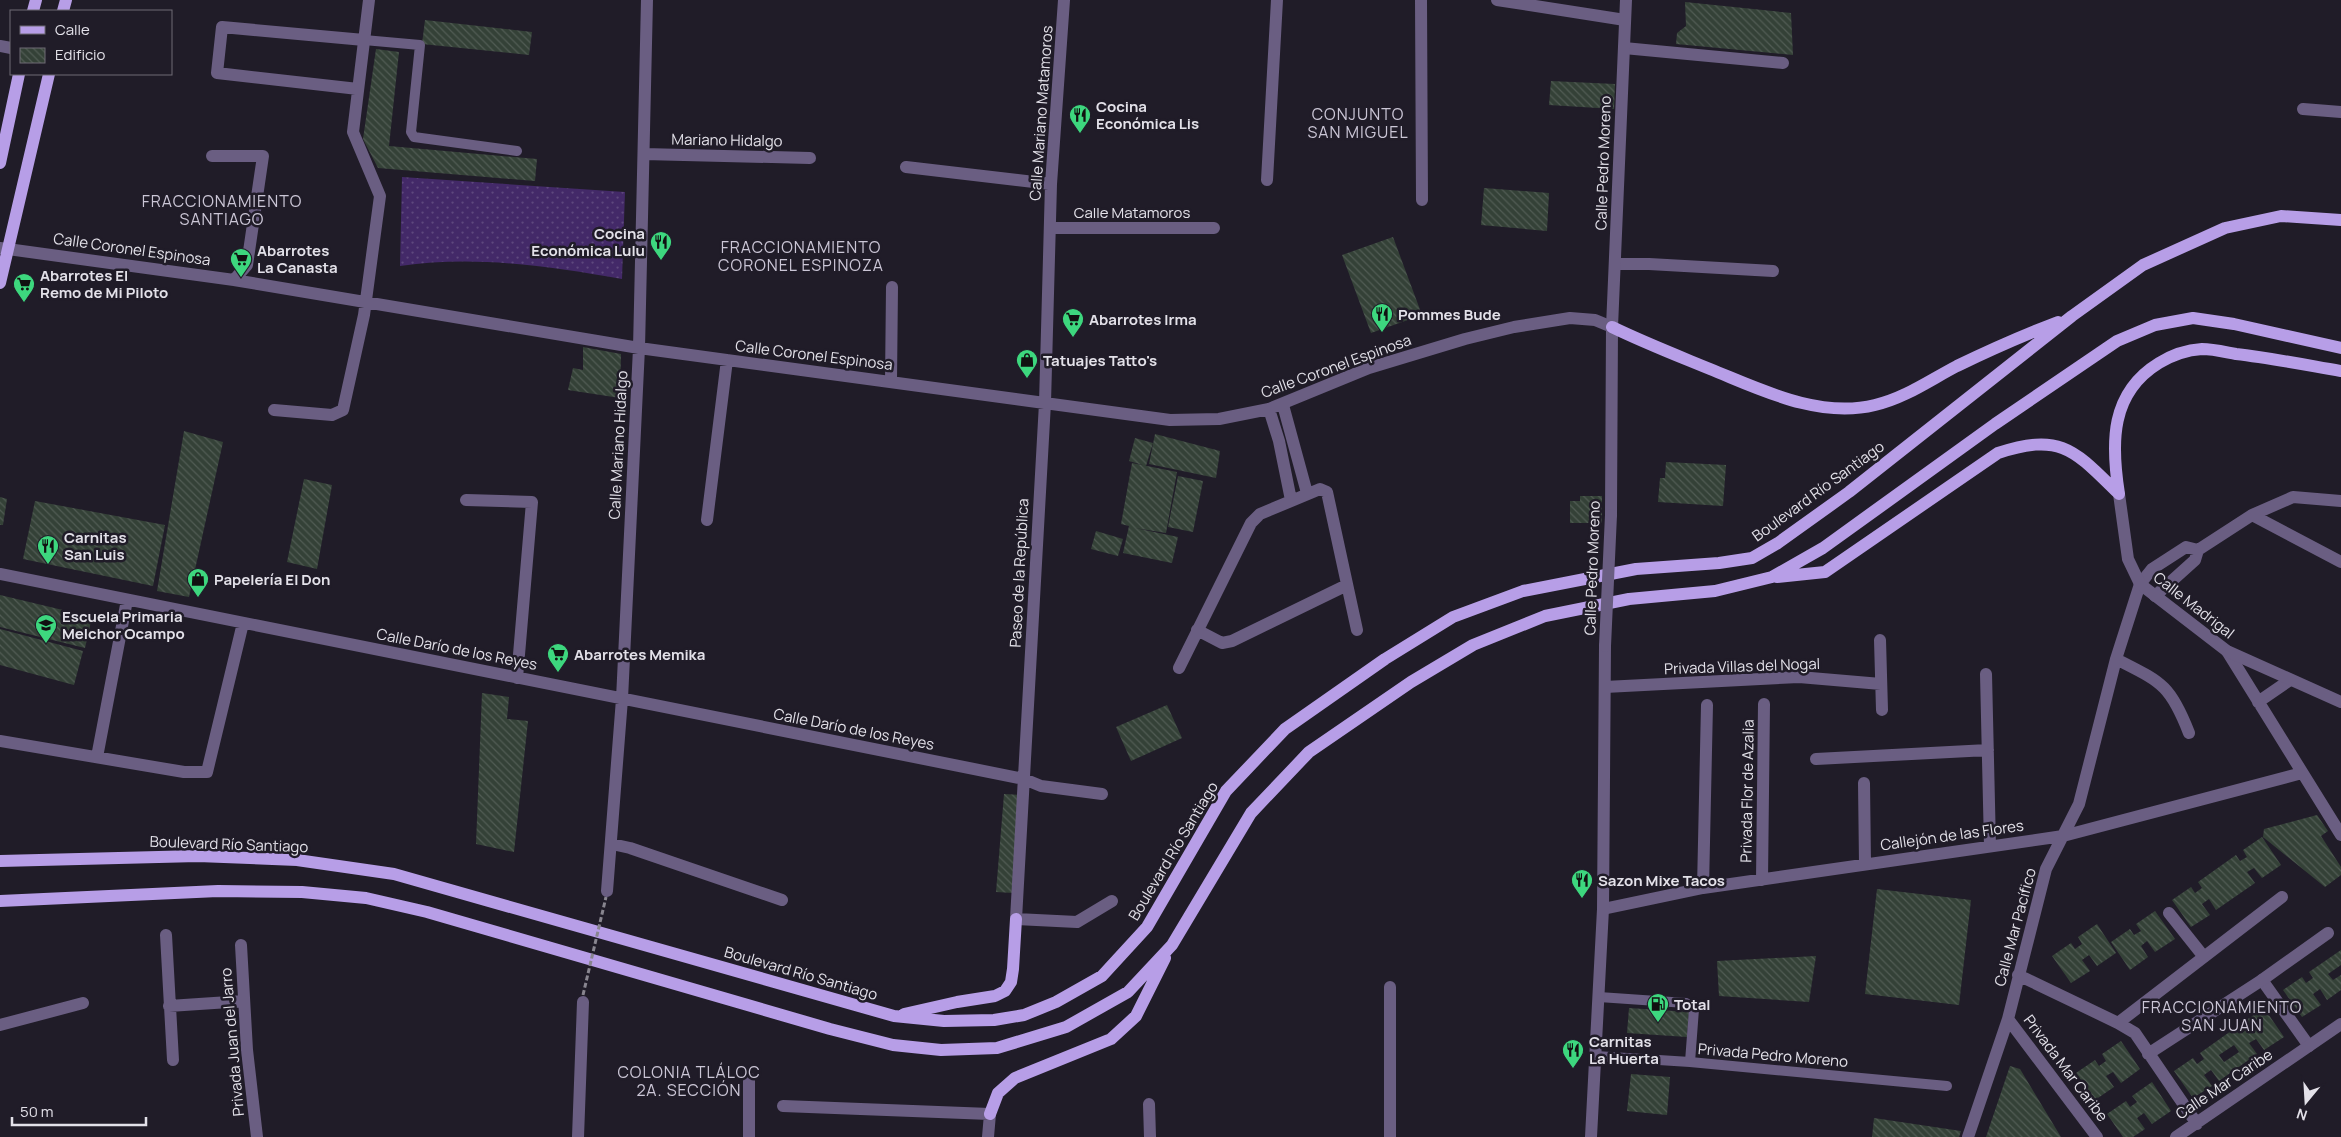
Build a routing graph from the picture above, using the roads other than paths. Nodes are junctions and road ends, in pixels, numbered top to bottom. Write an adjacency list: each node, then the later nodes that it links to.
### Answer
1 (369, 0): 9 (street)
2 (647, 0): 18 (street, Calle Mariano Hidalgo)
3 (1064, 0): 24 (street, Calle Mariano Matamoros)
4 (1277, 0): 23 (street)
5 (1421, 0): 25 (street)
6 (1497, 0): 8 (street)
7 (1626, 0): 8 (street, Calle Pedro Moreno)
8 (1625, 20): 10 (street, Calle Pedro Moreno)
9 (364, 40): 14 (street); 14 (street); 17 (lane)
10 (1624, 48): 11 (street); 30 (street, Calle Pedro Moreno)
11 (1784, 63)
12 (19, 75): 21 (main road)
13 (49, 75): 29 (main road)
14 (358, 88): 35 (street)
15 (2303, 109): 16 (street)
16 (2341, 112)
17 (517, 151)
18 (644, 154): 20 (street, Mariano Hidalgo); 38 (street, Calle Mariano Hidalgo)
19 (212, 156): 32 (street)
20 (810, 158)
21 (0, 163)
22 (906, 167): 24 (street)
23 (1267, 180)
24 (1052, 184): 27 (street, Calle Mariano Matamoros)
25 (1422, 200)
26 (2341, 220): 36 (main road, Boulevard Río Santiago)
27 (1051, 228): 28 (street, Calle Matamoros); 43 (street, Paseo de la República)
28 (1214, 228)
29 (4, 248): 32 (street, Calle Coronel Espinosa); 33 (main road)
30 (1615, 264): 31 (street); 37 (street, Calle Pedro Moreno)
31 (1773, 272)
32 (234, 280): 35 (street, Calle Coronel Espinosa)
33 (0, 283)
34 (892, 287): 42 (street)
35 (365, 303): 38 (street, Calle Coronel Espinosa); 46 (street)
36 (2072, 316): 37 (main road); 118 (main road, Boulevard Río Santiago)
37 (1612, 327): 44 (street, Calle Coronel Espinosa); 73 (street, Calle Pedro Moreno, bridge)
38 (639, 348): 40 (street, Calle Coronel Espinosa); 74 (street, Calle Mariano Hidalgo)
39 (2341, 348): 57 (main road)
40 (727, 360): 42 (street, Calle Coronel Espinosa); 53 (street)
41 (2341, 370): 48 (main road)
42 (891, 381): 43 (street, Calle Coronel Espinosa)
43 (1045, 403): 45 (street, Calle Coronel Espinosa); 86 (street, Paseo de la República)
44 (1282, 405): 45 (street, Calle Coronel Espinosa); 47 (street)
45 (1269, 409): 50 (street)
46 (274, 410)
47 (1307, 493): 50 (street); 58 (street)
48 (2119, 494): 57 (main road); 59 (street, Calle Madrigal)
49 (466, 500): 70 (street)
50 (1291, 500): 63 (street)
51 (2341, 501): 52 (street)
52 (2252, 515): 54 (street); 55 (street)
53 (707, 520)
54 (2198, 550): 59 (street); 60 (street)
55 (2341, 562)
56 (0, 574): 61 (street, Calle Darío de los Reyes)
57 (1772, 577): 108 (main road)
58 (1347, 584): 63 (street); 64 (street)
59 (2140, 584): 60 (street, Calle Madrigal); 67 (street, Calle Mar Pacífico)
60 (2155, 596): 66 (street, Calle Madrigal)
61 (128, 600): 62 (street, Calle Darío de los Reyes); 83 (street)
62 (242, 623): 70 (street, Calle Darío de los Reyes); 83 (street)
63 (1197, 630): 68 (street)
64 (1357, 630)
65 (1880, 640): 72 (street)
66 (2227, 651): 71 (street, Calle Madrigal); 75 (street)
67 (2116, 659): 80 (street); 90 (street, Calle Mar Pacífico)
68 (1179, 668)
69 (1986, 674): 82 (street)
70 (517, 678): 74 (street, Calle Darío de los Reyes)
71 (2290, 680): 75 (street); 76 (street, Calle Madrigal)
72 (1881, 684): 73 (street, Privada Villas del Nogal); 79 (street)
73 (1605, 687): 102 (street, Calle Pedro Moreno)
74 (622, 699): 86 (street, Calle Darío de los Reyes); 91 (street, Calle Mariano Hidalgo)
75 (2258, 702): 85 (street)
76 (2341, 702)
77 (1764, 704): 95 (street, Privada Flor de Azalia)
78 (1707, 705): 96 (street)
79 (1882, 710)
80 (2189, 733)
81 (0, 742): 83 (street)
82 (1988, 750): 84 (street); 92 (street)
83 (97, 758)
84 (1816, 759)
85 (2302, 774): 89 (street); 90 (street, Callejón de las Flores)
86 (1024, 779): 88 (street, Calle Darío de los Reyes); 104 (street, Paseo de la República)
87 (1864, 783): 94 (street)
88 (1102, 794)
89 (2341, 835)
90 (2063, 836): 92 (street, Callejón de las Flores); 110 (street, Calle Mar Pacífico)
91 (612, 844): 97 (street, Calle Mariano Hidalgo); 99 (street)
92 (1990, 846): 94 (street, Callejón de las Flores)
93 (0, 861): 118 (main road, Boulevard Río Santiago)
94 (1865, 864): 95 (street, Callejón de las Flores)
95 (1762, 880): 96 (street, Callejón de las Flores)
96 (1703, 888): 102 (street, Callejón de las Flores)
97 (606, 894)
98 (2282, 897): 109 (street)
99 (782, 900)
100 (1112, 900): 104 (street)
101 (0, 901): 108 (main road)
102 (1603, 909): 113 (street, Calle Pedro Moreno)
103 (2169, 913): 109 (street)
104 (1016, 919): 118 (main road)
105 (2328, 933): 111 (street)
106 (166, 935): 117 (street)
107 (241, 945): 115 (street, Privada Juan del Jarro)
108 (1172, 945): 132 (main road)
109 (2204, 957): 120 (street)
110 (2018, 974): 119 (street, Calle Mar Pacífico); 120 (street)
111 (2262, 980): 123 (street); 124 (street)
112 (1390, 987): 139 (street)
113 (1599, 997): 125 (street, Calle Pedro Moreno); 127 (lane)
114 (583, 998): 135 (street)
115 (244, 1001): 117 (street); 134 (street, Privada Juan del Jarro)
116 (84, 1003): 122 (street)
117 (169, 1006): 126 (street)
118 (894, 1016)
119 (2008, 1019): 141 (street, Calle Mar Pacífico); 142 (street, Privada Mar Caribe)
120 (2118, 1023): 124 (street)
121 (2341, 1024): 123 (street, Calle Mar Caribe)
122 (0, 1025)
123 (2309, 1046): 133 (street, Calle Mar Caribe)
124 (2148, 1054): 133 (street)
125 (1596, 1056): 127 (lane, Privada Pedro Moreno); 140 (street, Calle Pedro Moreno)
126 (172, 1060)
127 (1690, 1062): 129 (lane, Privada Pedro Moreno)
128 (749, 1078): 136 (street)
129 (1946, 1086)
130 (1149, 1104): 138 (street)
131 (783, 1106): 132 (street)
132 (990, 1114): 137 (street)
133 (2197, 1124): 143 (street, Calle Mar Caribe)
134 (257, 1137)
135 (578, 1137)
136 (750, 1137)
137 (988, 1137)
138 (1150, 1137)
139 (1390, 1137)
140 (1591, 1137)
141 (1968, 1137)
142 (2098, 1137)
143 (2176, 1137)

